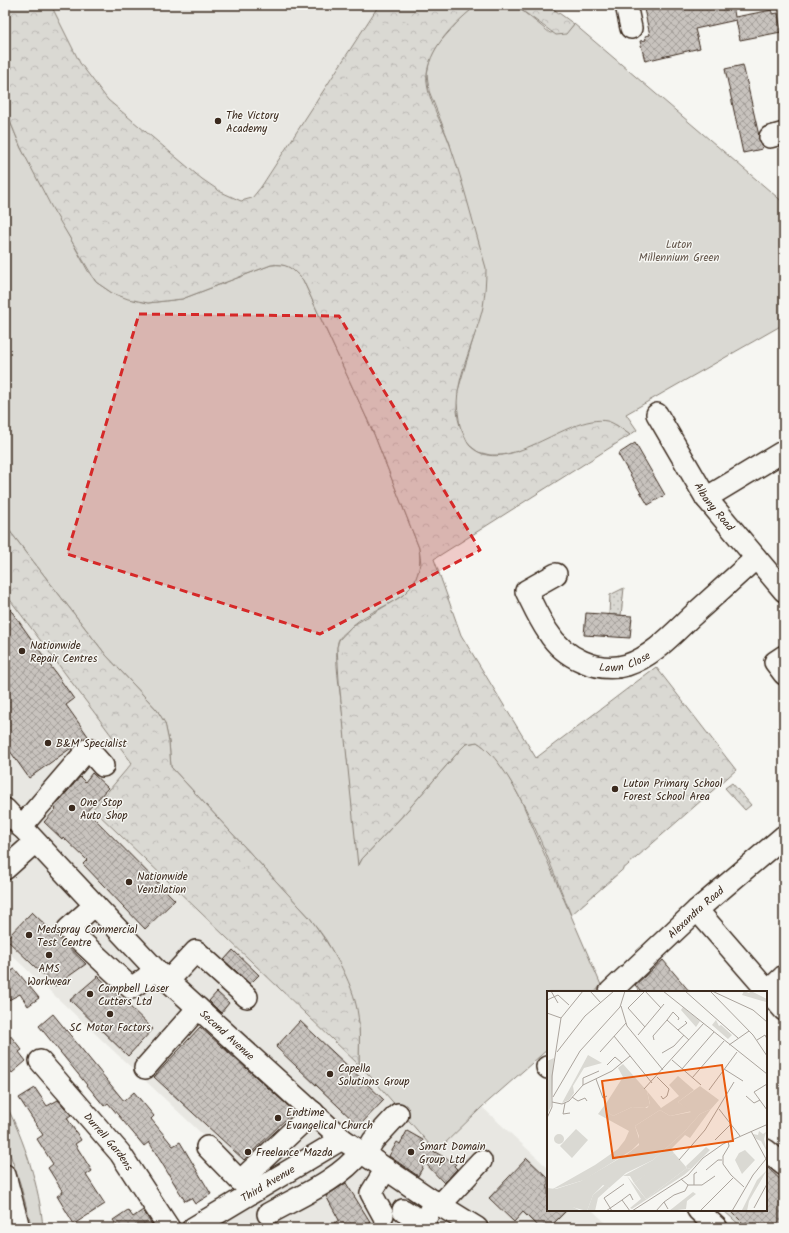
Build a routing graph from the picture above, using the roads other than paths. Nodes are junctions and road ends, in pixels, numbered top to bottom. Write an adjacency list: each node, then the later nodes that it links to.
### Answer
1 (626, 5): 2 (street)
2 (631, 28)
3 (657, 414): 5 (street, Albany Road)
4 (784, 451): 5 (street)
5 (706, 498): 6 (street, Albany Road)
6 (756, 558): 7 (street, Lawn Close); 8 (street, Albany Road)
7 (556, 574)
8 (784, 591)
9 (784, 656): 10 (street)
10 (784, 674)
11 (103, 766): 13 (street)
12 (5, 809): 13 (street, Second Avenue)
13 (28, 834): 15 (street); 16 (street, Second Avenue)
14 (784, 836): 17 (street, Alexandra Road)
15 (5, 870)
16 (95, 905): 18 (street, Second Avenue); 18 (street)
17 (697, 910): 20 (street, Alexandra Road); 21 (street)
18 (161, 974): 22 (street); 23 (street, Second Avenue)
19 (784, 976): 21 (street)
20 (616, 990)
21 (768, 991): 24 (street)
22 (247, 997)
23 (198, 1008): 26 (street); 27 (street, Second Avenue)
24 (784, 1010)
25 (40, 1061): 44 (street, Durrell Gardens)
26 (145, 1068)
27 (313, 1112): 29 (street, Second Avenue); 30 (street)
28 (398, 1114): 32 (street)
29 (342, 1139): 32 (street, Second Avenue); 42 (street, Third Avenue)
30 (207, 1147)
31 (767, 1151): 34 (street)
32 (363, 1154): 35 (street, Second Avenue); 40 (street)
33 (481, 1161): 37 (street)
34 (784, 1165)
35 (386, 1169): 37 (street, Second Avenue); 41 (street)
36 (6, 1183): 43 (street)
37 (437, 1203): 38 (street); 45 (street, Second Avenue)
38 (403, 1210)
39 (699, 1211): 46 (street)
40 (268, 1214)
41 (383, 1215)
42 (205, 1225)
43 (20, 1228)
44 (168, 1228)
45 (477, 1228)
46 (717, 1228)

